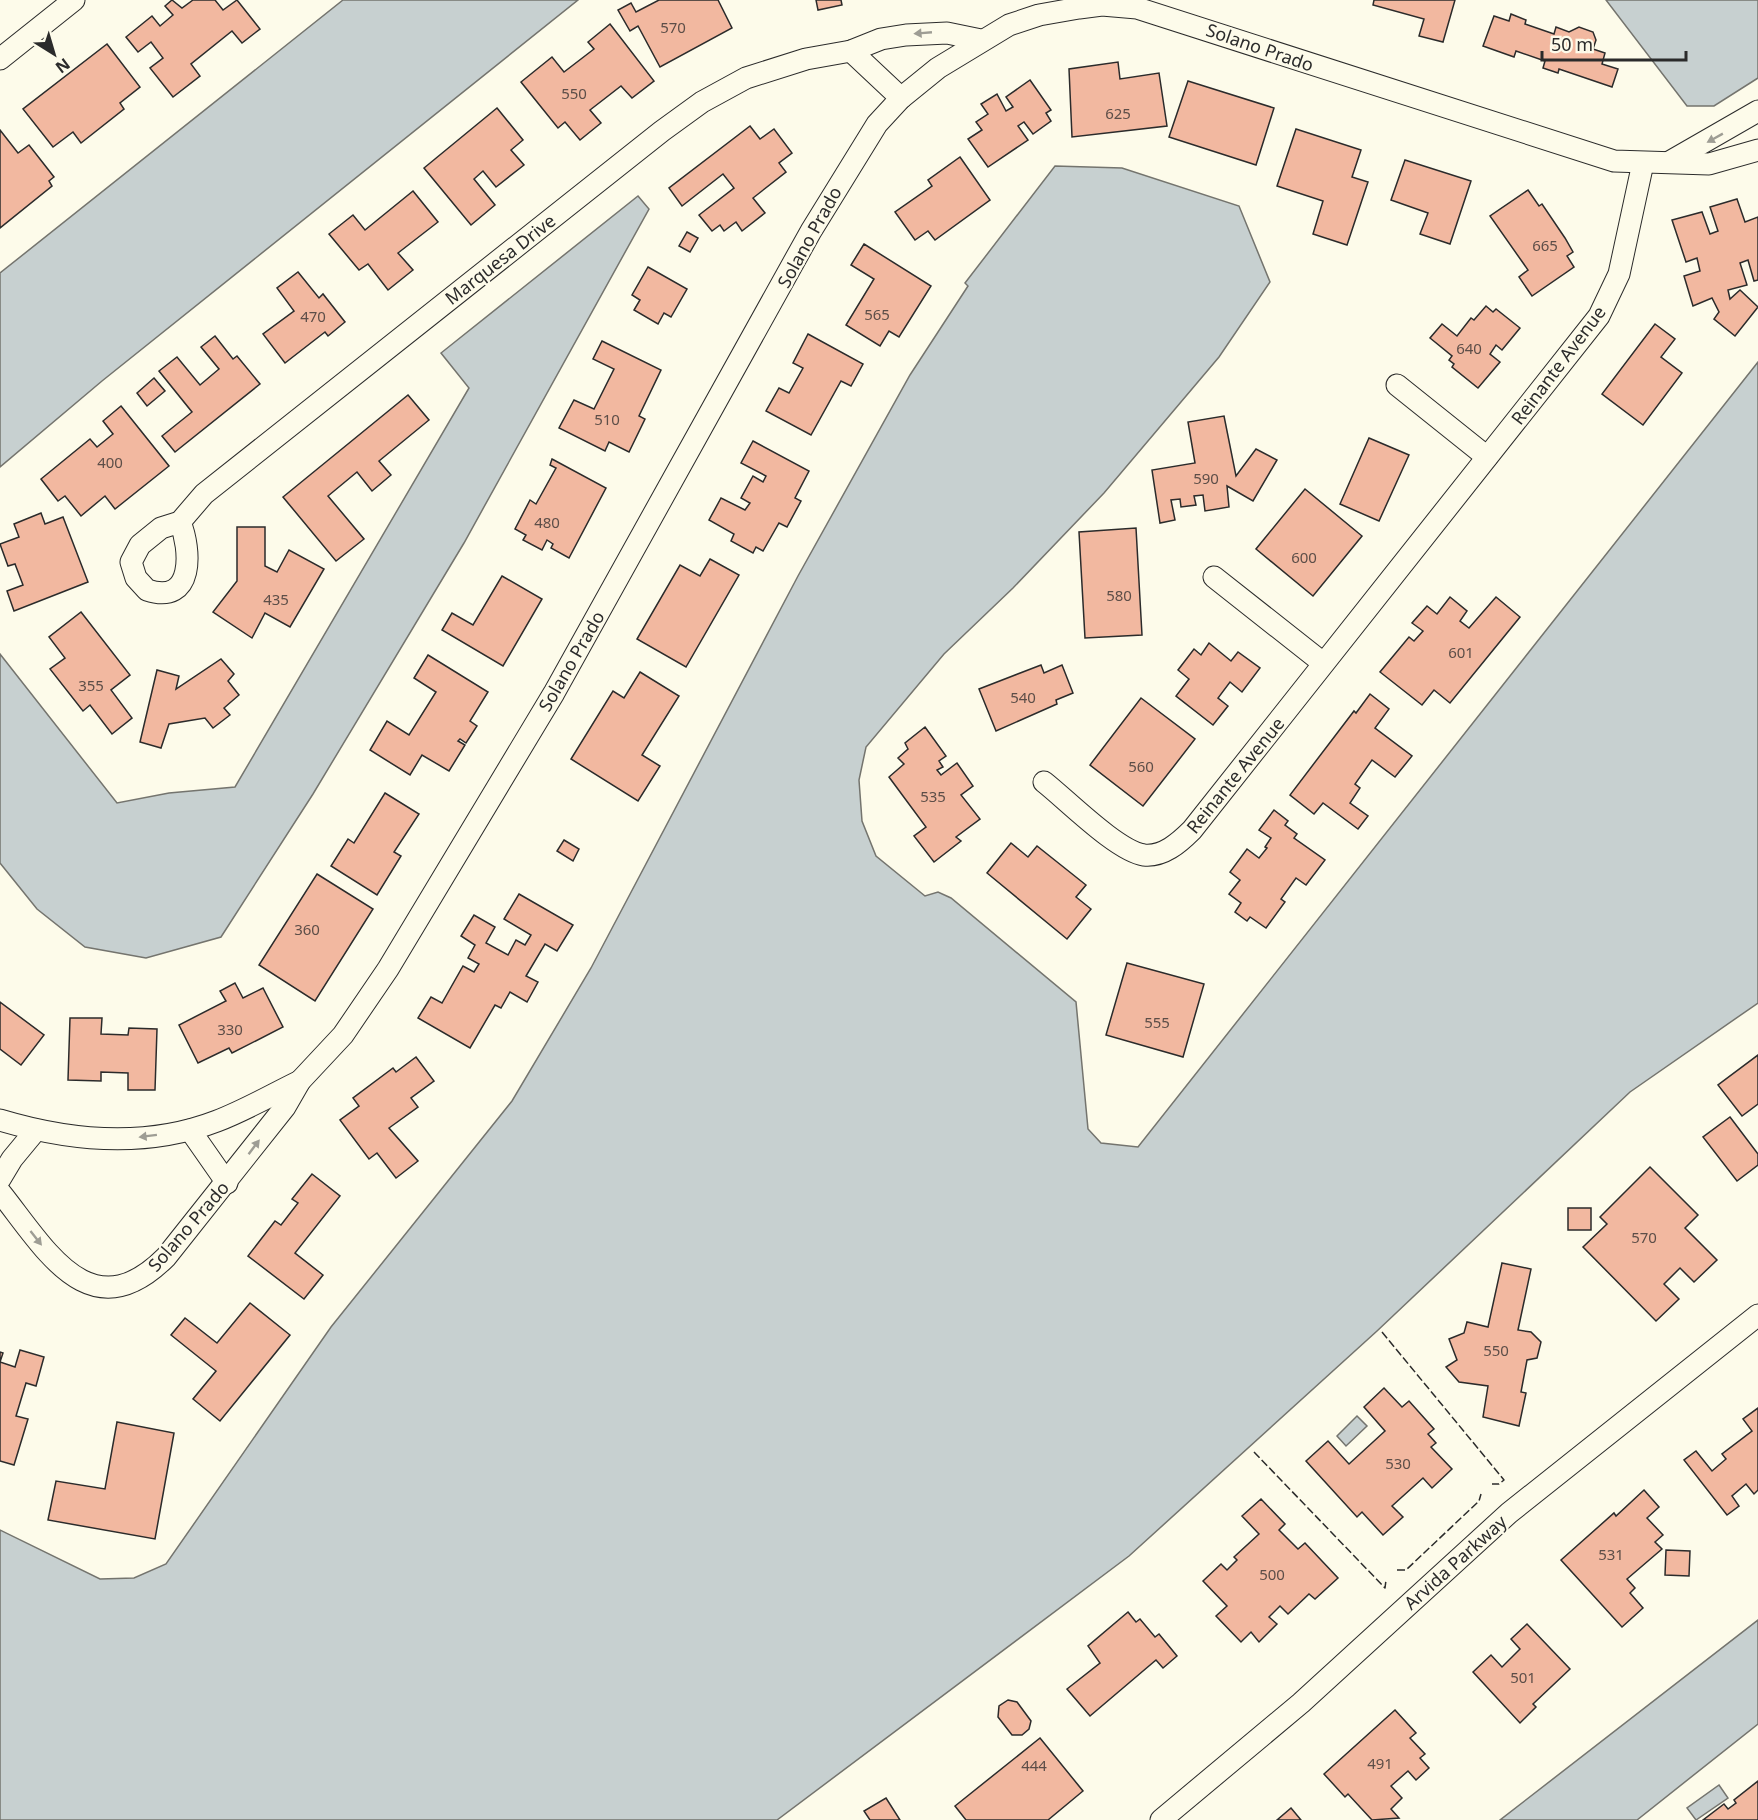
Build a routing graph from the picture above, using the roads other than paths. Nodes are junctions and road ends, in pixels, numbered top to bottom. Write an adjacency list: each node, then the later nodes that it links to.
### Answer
1 (74, 0): 5 (street)
2 (1148, 5): 3 (street, Solano Prado); 10 (street, Solano Prado)
3 (981, 40): 4 (street, Marquesa Drive, one-way to 4); 6 (street, Solano Prado)
4 (851, 51): 6 (street); 13 (street, Marquesa Drive)
5 (0, 59)
6 (901, 98): 17 (street, Solano Prado)
7 (1758, 111): 9 (street, Solano Prado, one-way to 9)
8 (1758, 150): 9 (street, Solano Prado)
9 (1671, 161): 10 (street, Solano Prado)
10 (1643, 163): 12 (street, Reinante Avenue)
11 (1396, 385): 12 (street)
12 (1487, 457): 15 (street, Reinante Avenue)
13 (180, 522)
14 (1214, 577): 15 (street)
15 (1323, 663): 16 (street, Reinante Avenue)
16 (1044, 782)
17 (300, 1081): 20 (street, Solano Prado); 22 (street, Solano Prado, one-way to 17)
18 (0, 1120): 19 (street, Solano Prado)
19 (36, 1130): 20 (street, Solano Prado, one-way to 19); 21 (street)
20 (190, 1130): 22 (street)
21 (0, 1179)
22 (227, 1183): 23 (street, Solano Prado, one-way to 22)
23 (0, 1192)
24 (1758, 1315): 25 (street, Arvida Parkway)
25 (1161, 1820)

